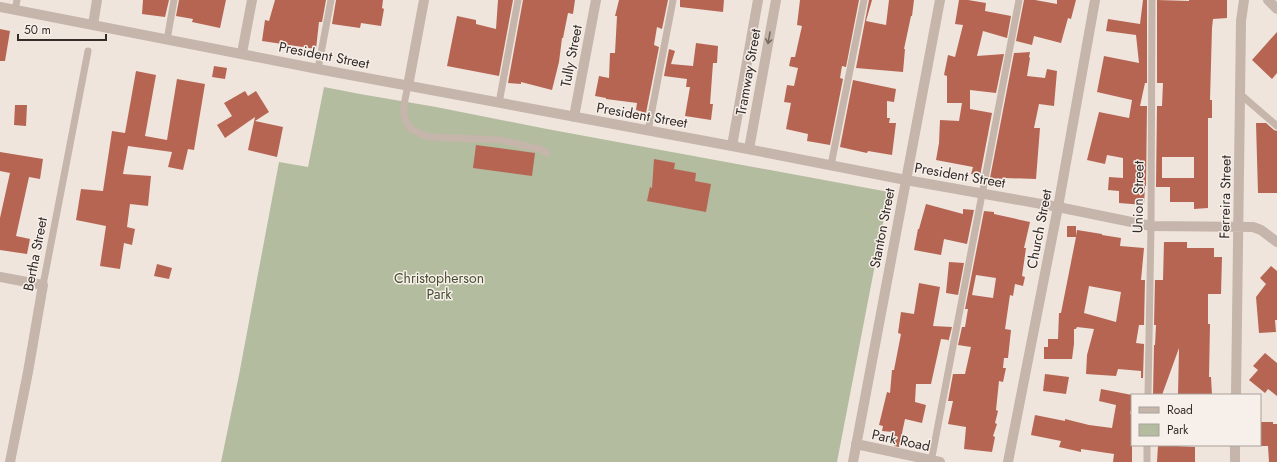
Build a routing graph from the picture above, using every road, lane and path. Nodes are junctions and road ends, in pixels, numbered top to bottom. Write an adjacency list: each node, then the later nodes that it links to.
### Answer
1 (97, 0): 23 (street)
2 (174, 0): 24 (lane)
3 (252, 0): 26 (street)
4 (331, 0): 27 (lane)
5 (424, 0): 28 (street)
6 (518, 0): 30 (lane)
7 (596, 0): 31 (street, Tully Street)
8 (673, 0): 33 (lane)
9 (758, 0): 21 (street, Tramway Street)
10 (776, 0): 22 (street, Tramway Street)
11 (864, 0): 37 (lane)
12 (940, 0): 38 (street, Stanton Street)
13 (1019, 0): 39 (lane)
14 (1095, 0): 40 (street, Church Street)
15 (1152, 0): 41 (lane, Union Street)
16 (1244, 0): 29 (street, Ferreira Street)
17 (1268, 0): 20 (street)
18 (16, 5): 19 (street, President Street); 23 (street, President Street)
19 (0, 7)
20 (1277, 8)
21 (756, 14): 22 (street); 34 (street, Tramway Street)
22 (773, 17): 35 (street, Tramway Street, one-way to 35)
23 (93, 25): 24 (street, President Street)
24 (167, 40): 26 (street, President Street)
25 (88, 51): 45 (lane, Bertha Street)
26 (242, 53): 27 (street, President Street)
27 (318, 69): 28 (street, President Street)
28 (408, 86): 30 (street, President Street); 36 (lane)
29 (1240, 94): 32 (lane); 42 (street, Ferreira Street)
30 (499, 103): 31 (street, President Street)
31 (574, 117): 33 (street, President Street)
32 (1277, 126)
33 (648, 131): 34 (street, President Street)
34 (732, 146): 35 (street, President Street)
35 (748, 150): 37 (street, President Street)
36 (547, 153)
37 (831, 165): 38 (street, President Street)
38 (906, 180): 39 (street, President Street); 48 (street, Stanton Street)
39 (983, 193): 40 (street, President Street); 51 (lane)
40 (1058, 207): 41 (street, President Street); 54 (street, Church Street)
41 (1151, 226): 42 (street, President Street); 46 (lane, Union Street)
42 (1239, 227): 43 (street, President Street); 47 (street, Ferreira Street)
43 (1277, 242)
44 (0, 277): 45 (street)
45 (43, 285): 52 (street, Bertha Street)
46 (1148, 394)
47 (1236, 394)
48 (856, 444): 51 (street, Park Road); 53 (street, Stanton Street)
49 (1147, 446): 55 (lane)
50 (1236, 446): 56 (street)
51 (934, 461)
52 (10, 462)
53 (853, 462)
54 (1008, 462)
55 (1147, 462)
56 (1235, 462)

